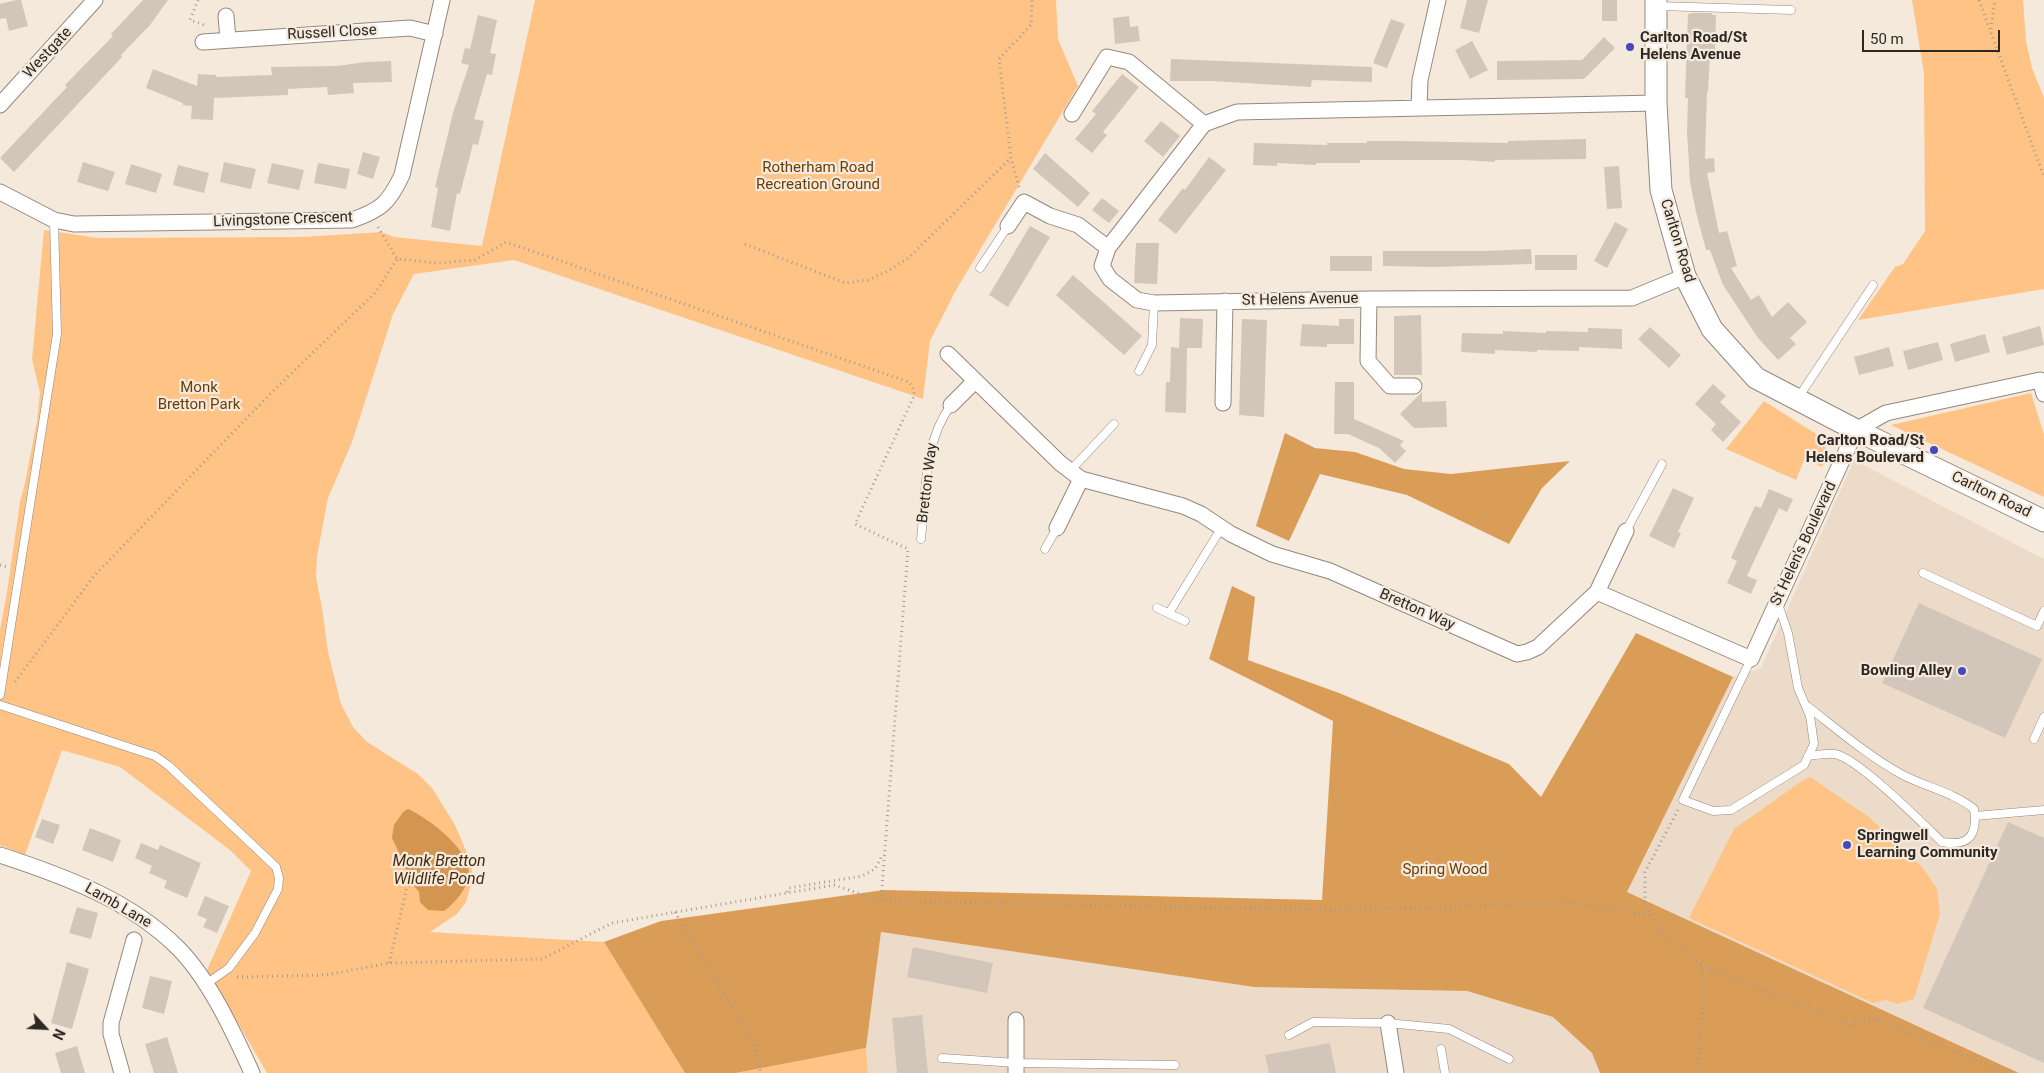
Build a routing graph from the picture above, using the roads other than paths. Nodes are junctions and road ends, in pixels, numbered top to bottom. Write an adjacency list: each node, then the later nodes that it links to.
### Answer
1 (95, 0): 11 (street, Westgate)
2 (442, 0): 7 (street, Livingstone Crescent)
3 (1438, 0): 12 (street)
4 (1656, 3): 5 (lane); 10 (main road, Carlton Road)
5 (1791, 10)
6 (226, 16): 8 (street)
7 (435, 34): 8 (street, Russell Close); 16 (street, Livingstone Crescent)
8 (228, 39): 9 (street, Russell Close)
9 (203, 42)
10 (1656, 103): 12 (street); 20 (main road, Carlton Road)
11 (0, 105)
12 (1419, 108): 14 (street)
13 (1072, 114): 14 (street)
14 (1204, 124): 18 (street)
15 (0, 192): 16 (street, Livingstone Crescent)
16 (54, 220): 52 (lane)
17 (1008, 226): 18 (street); 19 (lane)
18 (1108, 248): 24 (street, St Helens Avenue)
19 (980, 268)
20 (1684, 276): 22 (street, St Helens Avenue); 30 (main road, Carlton Road)
21 (1873, 285): 30 (lane)
22 (1368, 299): 23 (street, St Helens Avenue); 28 (street)
23 (1225, 302): 24 (street, St Helens Avenue); 31 (street)
24 (1154, 303): 26 (lane)
25 (948, 354): 27 (street, Bretton Way)
26 (1139, 370)
27 (975, 381): 32 (street, Bretton Way); 36 (street, Bretton Way)
28 (1414, 386)
29 (2044, 394): 34 (street)
30 (1797, 399): 34 (main road, Carlton Road)
31 (1223, 403)
32 (950, 405): 41 (lane, Bretton Way)
33 (1114, 424): 36 (lane)
34 (1856, 430): 37 (main road, Carlton Road); 45 (street, St Helen's Boulevard)
35 (1662, 464): 40 (lane, Bretton Way)
36 (1076, 475): 38 (street, Bretton Way); 39 (street)
37 (2044, 522)
38 (1222, 527): 44 (street, Bretton Way); 48 (lane)
39 (1057, 528): 42 (lane)
40 (1626, 531): 44 (street, Bretton Way)
41 (921, 539)
42 (1045, 549)
43 (1923, 573): 50 (lane)
44 (1597, 592): 51 (street)
45 (1778, 602): 51 (street, St Helen's Boulevard); 54 (lane)
46 (1157, 608): 48 (lane)
47 (2044, 611): 50 (lane)
48 (1169, 613): 49 (lane)
49 (1185, 621)
50 (2040, 627)
51 (1751, 659): 57 (lane)
52 (0, 695)
53 (0, 705): 62 (lane)
54 (1805, 705): 57 (lane); 59 (lane)
55 (2044, 717): 56 (lane)
56 (2034, 739)
57 (1808, 756): 59 (lane)
58 (2044, 810): 59 (lane)
59 (1975, 816)
60 (0, 855): 62 (street, Lamb Lane)
61 (134, 940): 71 (street)
62 (210, 981): 72 (street, Lamb Lane)
63 (1016, 1020): 70 (street)
64 (1388, 1023): 65 (lane); 68 (lane); 73 (street)
65 (1289, 1035)
66 (1441, 1049): 74 (lane)
67 (942, 1058): 70 (lane)
68 (1509, 1060)
69 (1175, 1065): 70 (lane)
70 (1016, 1068)
71 (122, 1073)
72 (252, 1073)
73 (1396, 1073)
74 (1445, 1073)

